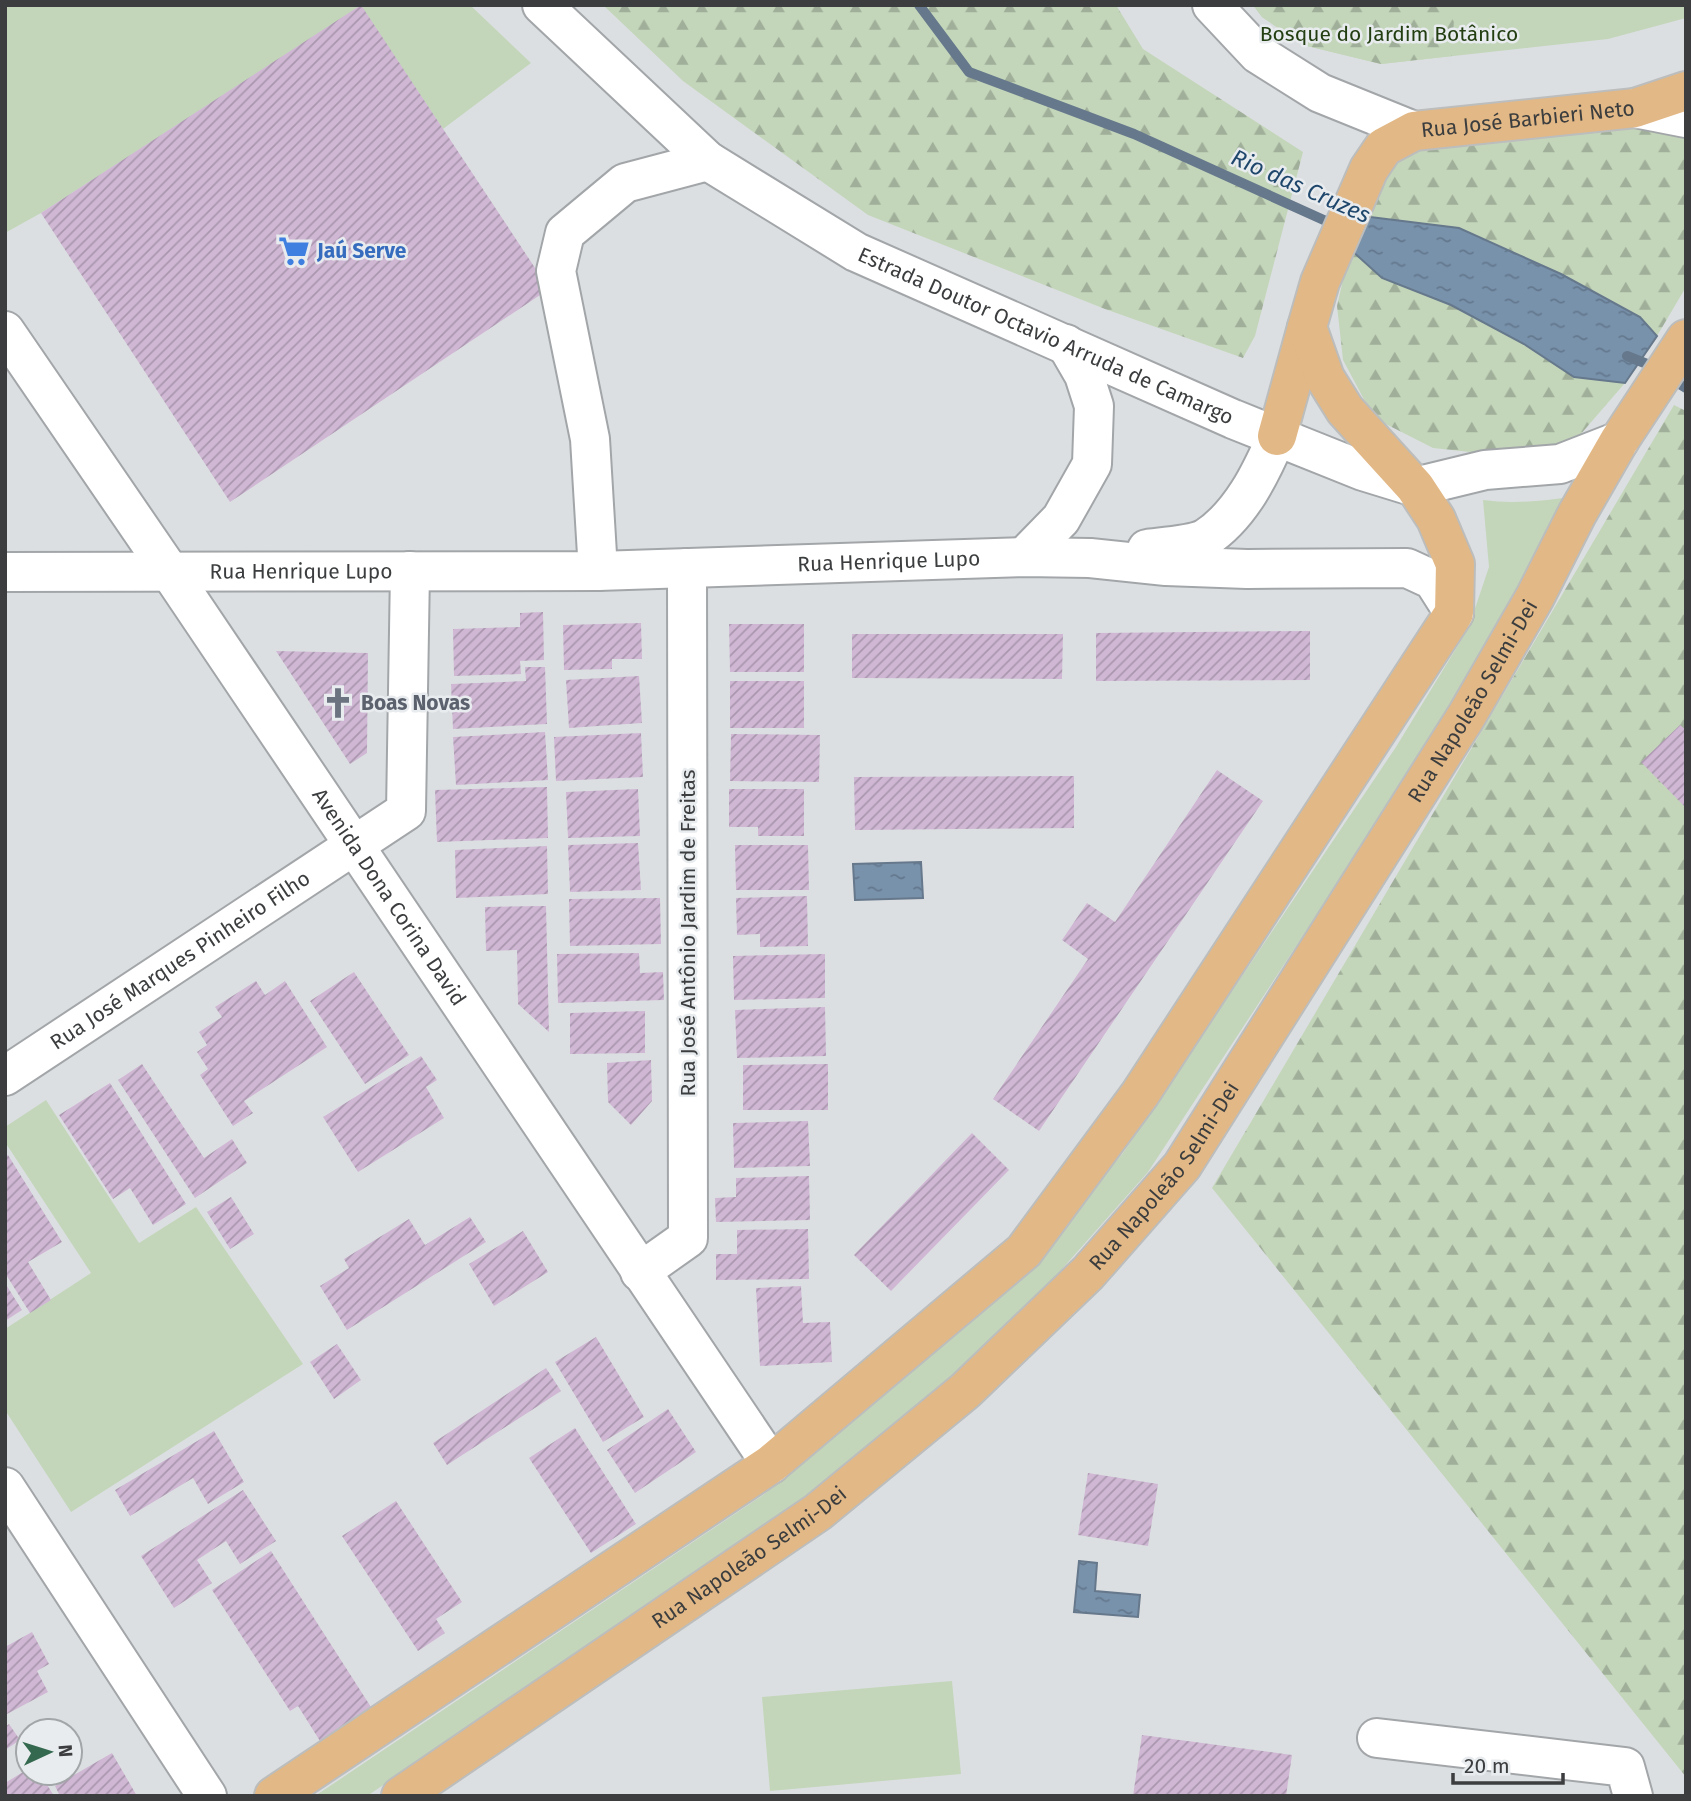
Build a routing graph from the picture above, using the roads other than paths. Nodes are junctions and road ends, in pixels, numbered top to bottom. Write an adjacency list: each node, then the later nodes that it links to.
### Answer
1 (542, 5): 7 (street, Estrada Doutor Octavio Arruda de Camargo)
2 (1212, 5): 6 (street)
3 (1686, 91): 4 (main road, Rua José Barbieri Neto)
4 (1636, 108): 5 (street); 6 (main road, Rua José Barbieri Neto)
5 (1686, 118)
6 (1414, 131): 8 (main road, Rua José Barbieri Neto)
7 (708, 160): 11 (street, Estrada Doutor Octavio Arruda de Camargo); 18 (street)
8 (1307, 327): 13 (main road, Rua José Barbieri Neto); 14 (main road)
9 (5, 331): 21 (street, Avenida Dona Corina David)
10 (1686, 339): 12 (main road, Rua Napoleão Selmi-Dei)
11 (1066, 344): 13 (street, Estrada Doutor Octavio Arruda de Camargo); 15 (street)
12 (1623, 435): 14 (street); 31 (main road, Rua Napoleão Selmi-Dei)
13 (1277, 436): 14 (street, Estrada Doutor Octavio Arruda de Camargo); 16 (street, Rua Henrique Lupo)
14 (1415, 487): 22 (main road)
15 (1024, 557): 16 (street, Rua Henrique Lupo); 17 (street, Rua Henrique Lupo)
16 (1090, 558): 22 (street, Rua Henrique Lupo)
17 (687, 568): 18 (street, Rua Henrique Lupo); 25 (street, Rua José Antônio Jardim de Freitas)
18 (598, 570): 19 (street, Rua Henrique Lupo)
19 (410, 571): 21 (street, Rua Henrique Lupo); 23 (street, Rua José Marques Pinheiro Filho)
20 (5, 572): 21 (street, Rua Henrique Lupo)
21 (170, 572): 23 (street, Avenida Dona Corina David)
22 (1454, 613): 26 (main road)
23 (353, 844): 24 (street, Rua José Marques Pinheiro Filho); 25 (street, Avenida Dona Corina David)
24 (5, 1076)
25 (640, 1272): 26 (street, Avenida Dona Corina David)
26 (771, 1464): 30 (main road)
27 (5, 1487): 29 (street)
28 (1377, 1738): 32 (street)
29 (207, 1796)
30 (274, 1796)
31 (401, 1796)
32 (1633, 1796)

